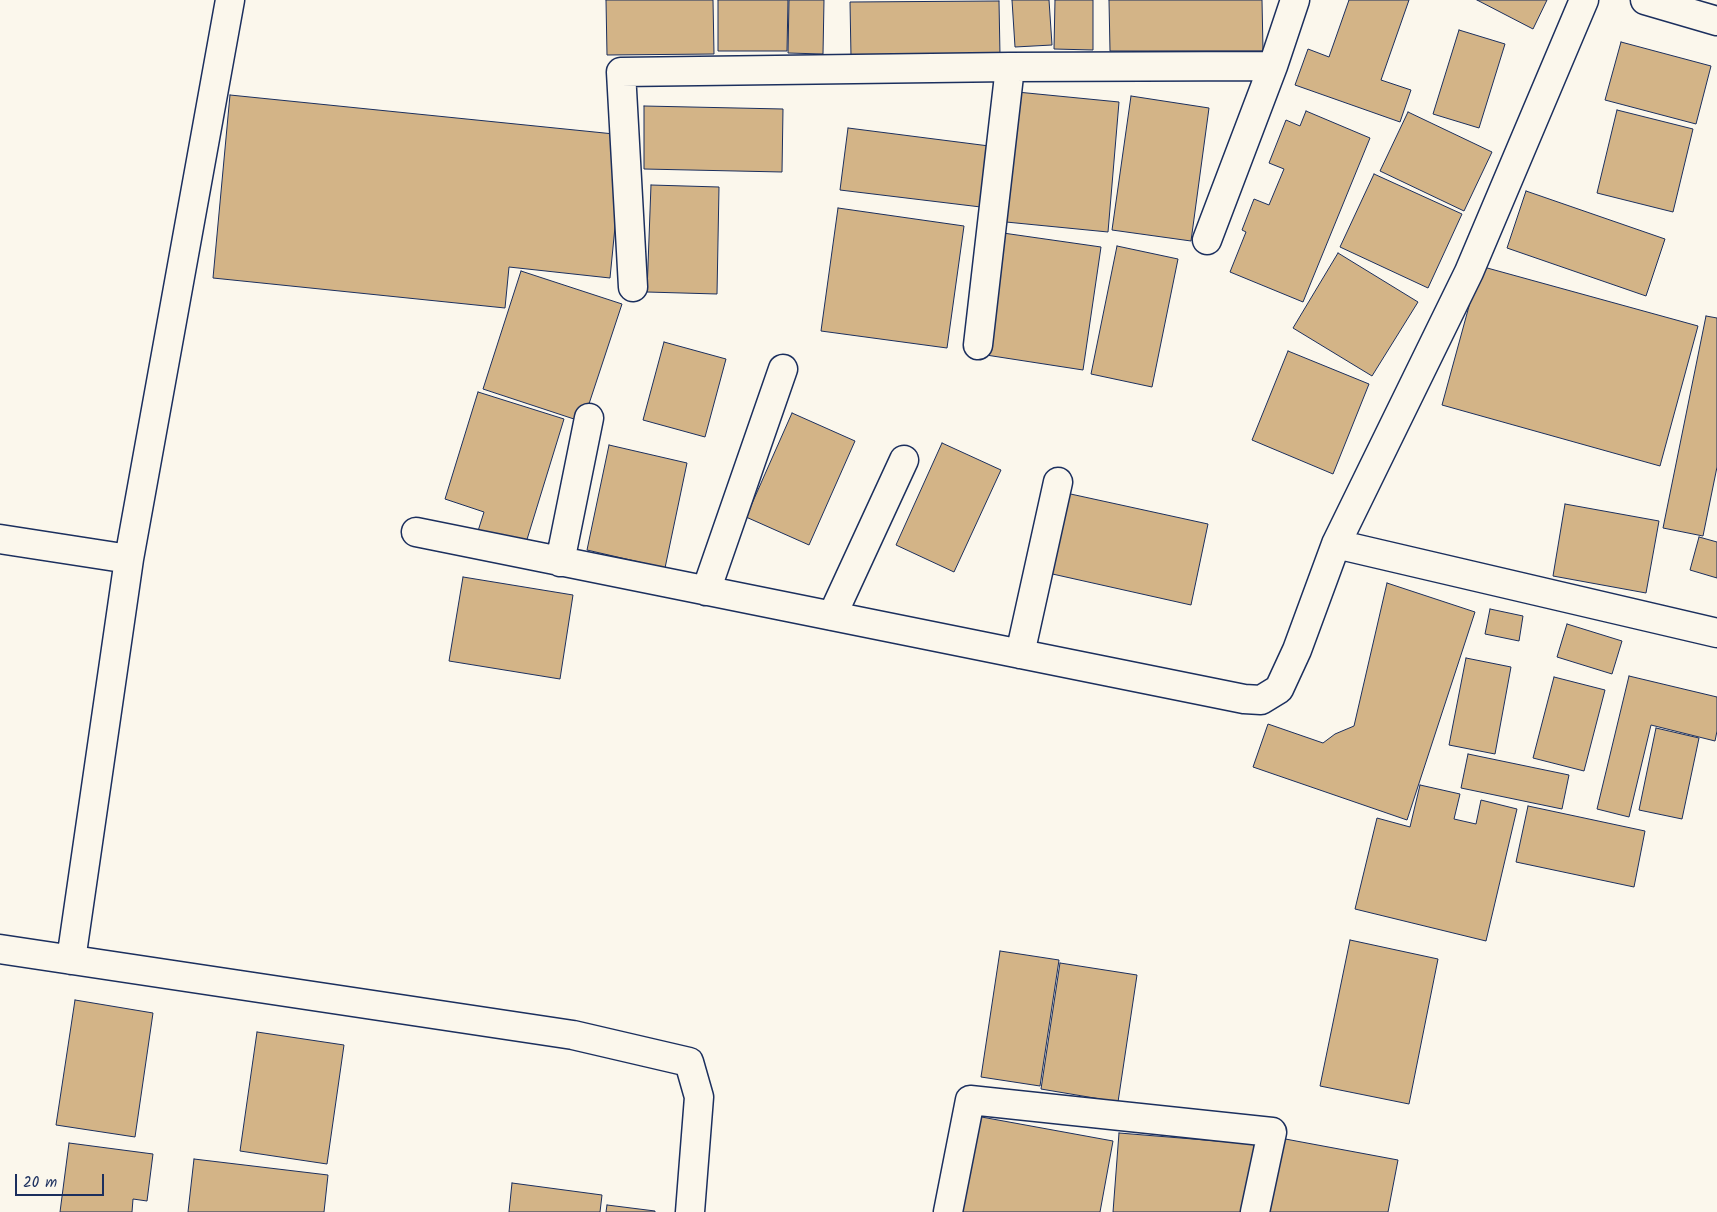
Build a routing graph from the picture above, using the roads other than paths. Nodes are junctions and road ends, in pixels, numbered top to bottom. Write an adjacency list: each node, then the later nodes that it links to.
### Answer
1 (230, 0): 18 (street)
2 (1295, 0): 6 (street)
3 (1584, 0): 17 (street)
4 (1645, 0): 5 (street)
5 (1717, 21)
6 (1273, 66): 7 (street); 8 (street)
7 (1010, 67): 9 (street); 10 (street)
8 (1207, 240)
9 (633, 287)
10 (978, 345)
11 (783, 369): 20 (street)
12 (589, 418): 19 (street)
13 (904, 460): 21 (street)
14 (1058, 482): 23 (street)
15 (416, 532): 19 (street)
16 (0, 539): 18 (street)
17 (1336, 544): 22 (street); 23 (street)
18 (129, 559): 25 (street)
19 (560, 562): 20 (street)
20 (706, 591): 21 (street)
21 (832, 616): 23 (street)
22 (1717, 633)
23 (1020, 654)
24 (0, 949): 25 (street)
25 (71, 960): 26 (street)
26 (690, 1212)
27 (948, 1212): 28 (street)
28 (1255, 1212)

